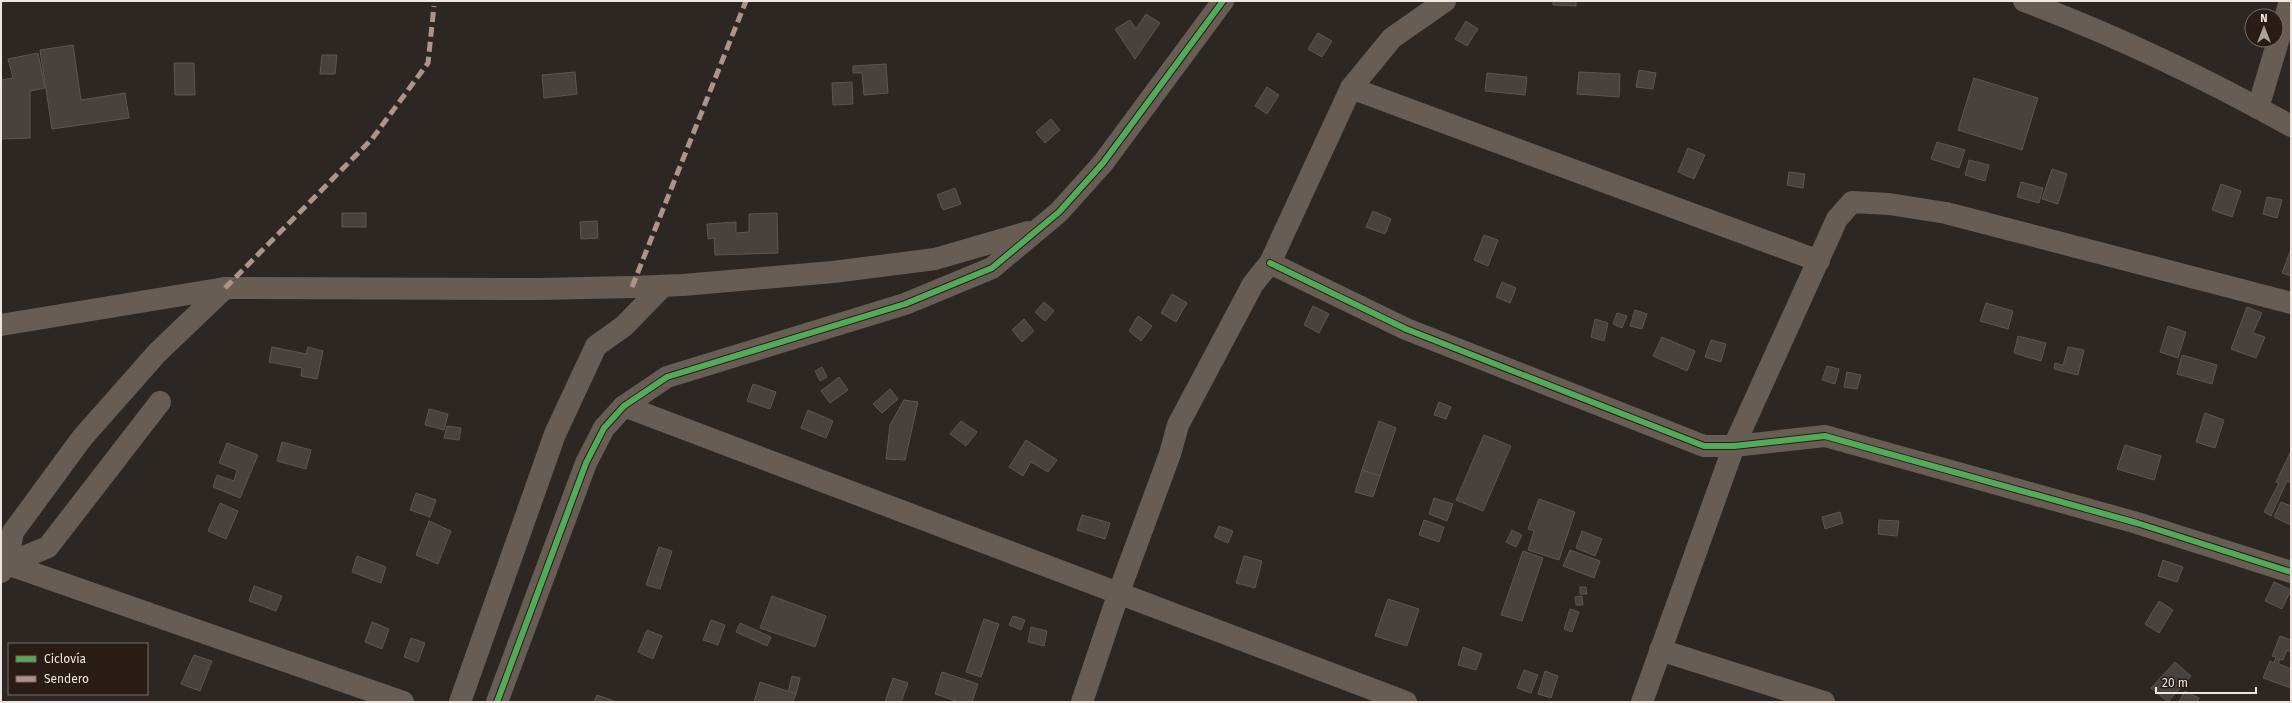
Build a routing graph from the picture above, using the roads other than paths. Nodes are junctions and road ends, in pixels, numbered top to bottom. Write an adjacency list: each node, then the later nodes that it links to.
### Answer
1 (1222, 1): 8 (street)
2 (1445, 1): 5 (street)
3 (2024, 1): 6 (street)
4 (2290, 1): 6 (street)
5 (1351, 88): 9 (street); 10 (street)
6 (2258, 108): 7 (street)
7 (2291, 126)
8 (1035, 230): 11 (street); 16 (street)
9 (1819, 261): 13 (street); 17 (street)
10 (1270, 263): 17 (street); 20 (street)
11 (663, 286): 12 (street); 23 (street)
12 (226, 288): 14 (street); 18 (street)
13 (2291, 303)
14 (1, 325)
15 (160, 402): 18 (street)
16 (624, 406): 20 (street); 24 (street)
17 (1734, 446): 19 (street); 21 (street)
18 (3, 566): 22 (street)
19 (2291, 572)
20 (1119, 592): 25 (street); 26 (street)
21 (1660, 650): 27 (street); 28 (street)
22 (403, 702)
23 (460, 702)
24 (497, 702)
25 (1082, 702)
26 (1406, 702)
27 (1642, 702)
28 (1824, 702)

